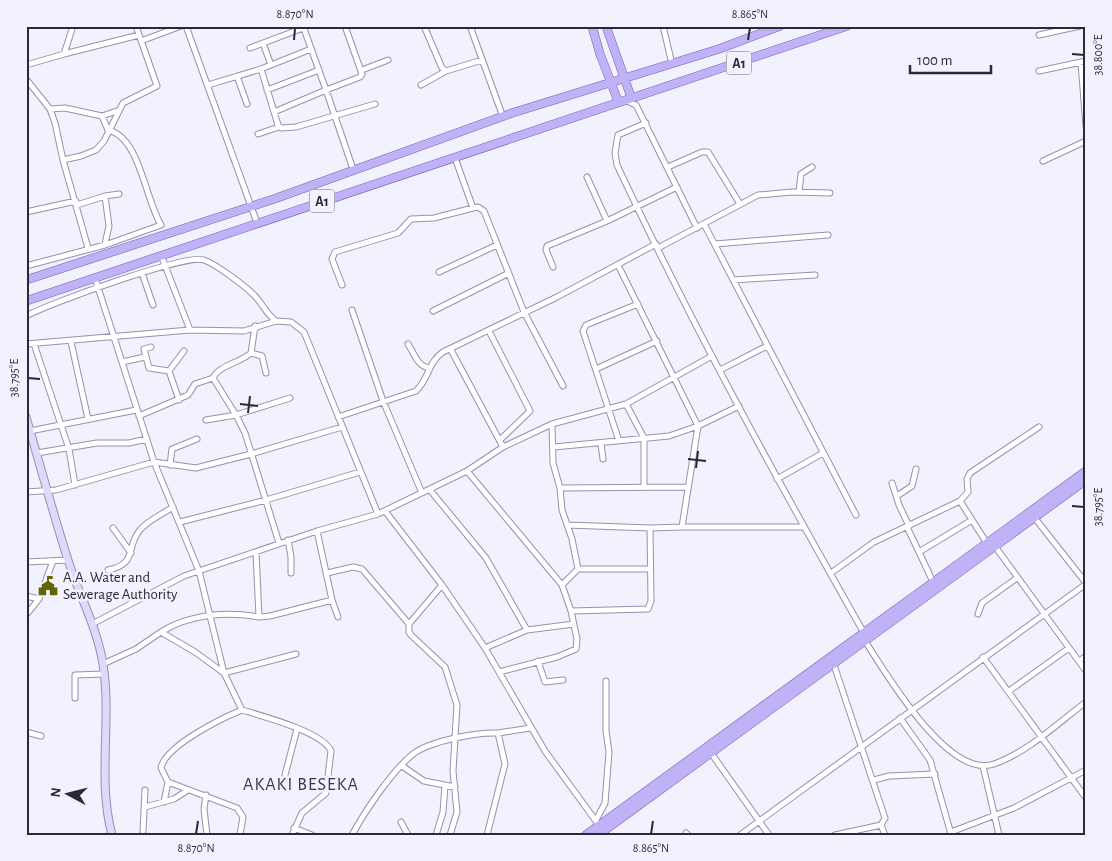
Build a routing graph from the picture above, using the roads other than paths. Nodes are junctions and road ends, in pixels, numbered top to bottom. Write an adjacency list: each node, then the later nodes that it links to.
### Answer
1 (73, 26): 22 (street)
2 (136, 26): 16 (street)
3 (181, 26): 18 (street)
4 (186, 26): 38 (street)
5 (345, 26): 31 (street)
6 (424, 26): 32 (street)
7 (470, 26): 24 (street)
8 (592, 26): 37 (main road)
9 (606, 26): 35 (main road)
10 (663, 26): 26 (street)
11 (780, 26): 15 (main road, A1)
12 (846, 26): 42 (main road, A1)
13 (1080, 26): 17 (street)
14 (303, 27): 19 (street); 21 (street)
15 (761, 30): 26 (main road, A1)
16 (139, 35): 18 (street); 22 (street)
17 (1039, 36)
18 (141, 41): 46 (street)
19 (263, 44): 20 (street); 28 (street)
20 (250, 48)
21 (311, 49): 28 (street); 30 (street)
22 (64, 54): 27 (street)
23 (388, 60): 31 (street)
24 (482, 60): 32 (street); 50 (street)
25 (1083, 62): 33 (street); 52 (street)
26 (672, 64): 35 (main road, A1)
27 (26, 65)
28 (271, 65): 29 (street)
29 (261, 69): 34 (street); 40 (street)
30 (319, 70): 40 (street); 41 (street)
31 (362, 70): 41 (street)
32 (446, 71): 39 (street)
33 (1039, 71)
34 (236, 76): 38 (street); 43 (street)
35 (623, 79): 37 (main road, A1); 42 (main road)
36 (26, 80): 45 (street)
37 (612, 83): 42 (main road); 50 (main road, A1)
38 (208, 85): 71 (street)
39 (421, 85)
40 (267, 90): 47 (street)
41 (326, 90): 47 (street); 48 (street)
42 (625, 99): 51 (street); 57 (main road, A1)
43 (247, 104)
44 (376, 104): 48 (street)
45 (50, 109): 49 (street); 58 (street)
46 (118, 111): 49 (street); 54 (street)
47 (274, 112): 53 (street)
48 (335, 115): 53 (street); 62 (street)
49 (102, 116): 54 (street)
50 (503, 117): 62 (main road, A1)
51 (646, 123): 60 (street); 72 (street)
52 (1086, 126)
53 (279, 127): 55 (street)
54 (108, 130): 58 (street); 81 (street)
55 (258, 134)
56 (1086, 142): 59 (street)
57 (455, 158): 73 (street); 76 (main road, A1)
58 (63, 160): 69 (street)
59 (1043, 161)
60 (668, 167): 64 (street); 70 (street)
61 (812, 167): 65 (street)
62 (353, 169): 71 (main road, A1)
63 (587, 177): 75 (street)
64 (677, 187): 72 (street); 78 (street)
65 (799, 192): 66 (street); 70 (street)
66 (830, 193)
67 (119, 194): 68 (street)
68 (105, 196): 69 (street); 81 (street)
69 (76, 203): 74 (street); 84 (street)
70 (740, 204): 77 (street)
71 (251, 206): 76 (street); 95 (main road, A1)
72 (637, 207): 75 (street); 83 (street)
73 (473, 208): 82 (street); 97 (street)
74 (26, 212)
75 (608, 221): 89 (street)
76 (257, 223): 85 (main road, A1)
77 (704, 224): 78 (street); 80 (street)
78 (697, 228): 83 (street)
79 (828, 235): 80 (street)
80 (714, 244): 96 (street)
81 (105, 245): 84 (street)
82 (496, 245): 90 (street); 92 (street)
83 (657, 246): 87 (street); 123 (street)
84 (88, 248): 88 (street)
85 (161, 255): 86 (street); 94 (main road, A1)
86 (165, 265): 91 (street); 106 (street); 108 (street)
87 (618, 265): 100 (street); 104 (street)
88 (26, 266)
89 (554, 267)
90 (440, 272)
91 (142, 273): 98 (street); 101 (street)
92 (507, 274): 103 (street); 104 (street)
93 (815, 275): 96 (street)
94 (95, 278): 98 (street); 99 (main road, A1)
95 (26, 280)
96 (733, 280): 118 (street)
97 (342, 285)
98 (99, 288): 105 (street); 111 (street)
99 (26, 301)
100 (638, 304): 113 (street); 127 (street)
101 (153, 305)
102 (352, 310): 136 (street)
103 (433, 311)
104 (524, 312): 110 (street); 133 (street)
105 (26, 316)
106 (276, 321): 107 (street); 143 (street)
107 (254, 326): 109 (street); 112 (street)
108 (190, 330): 109 (street); 111 (street)
109 (244, 331): 112 (street)
110 (489, 331): 120 (street); 155 (street)
111 (114, 337): 114 (street); 125 (street)
112 (252, 338): 122 (street)
113 (657, 341): 127 (street); 131 (street)
114 (71, 342): 116 (street); 144 (street)
115 (26, 344): 116 (street)
116 (34, 344): 147 (street)
117 (408, 344): 126 (street)
118 (767, 346): 128 (street); 162 (street)
119 (151, 347): 124 (street)
120 (451, 350): 126 (street); 155 (street)
121 (184, 352): 129 (street)
122 (251, 353): 130 (street); 132 (street)
123 (712, 356): 128 (street); 131 (street)
124 (145, 357): 125 (street); 129 (street)
125 (122, 362): 140 (street)
126 (429, 368): 136 (street)
127 (596, 369): 139 (street)
128 (720, 370): 138 (street)
129 (169, 371): 135 (street)
130 (266, 373)
131 (674, 375): 137 (street); 148 (street)
132 (213, 378): 135 (street); 141 (street)
133 (563, 386)
134 (290, 398): 141 (street)
135 (179, 400): 140 (street)
136 (383, 402): 143 (street); 181 (street)
137 (626, 404): 139 (street); 152 (street)
138 (739, 406): 148 (street); 171 (street)
139 (609, 408): 146 (street); 156 (street)
140 (138, 413): 144 (street); 153 (street)
141 (236, 415): 145 (street); 163 (street)
142 (26, 417): 151 (main road)
143 (338, 417): 149 (street)
144 (88, 419): 147 (street)
145 (206, 420)
146 (552, 424): 158 (street); 159 (street)
147 (61, 425): 151 (street); 160 (street)
148 (698, 426): 152 (street); 176 (street)
149 (342, 427): 163 (street); 170 (street)
150 (1039, 427): 184 (street)
151 (30, 431): 161 (main road)
152 (644, 438): 156 (street); 175 (street)
153 (147, 439): 160 (street); 165 (street)
154 (198, 439): 166 (street)
155 (500, 440): 158 (street)
156 (619, 441): 157 (street)
157 (601, 444): 159 (street); 164 (street)
158 (503, 447): 168 (street)
159 (554, 447): 177 (street)
160 (69, 449): 161 (street); 174 (street)
161 (37, 453): 178 (main road)
162 (822, 453): 171 (street); 188 (street)
163 (251, 454): 166 (street); 183 (street)
164 (603, 459)
165 (154, 462): 166 (street); 174 (street); 185 (street)
166 (170, 464)
167 (916, 469): 182 (street)
168 (467, 471): 179 (street); 219 (street)
169 (1086, 471): 201 (main road)
170 (360, 472): 183 (street); 187 (street)
171 (777, 479): 195 (street)
172 (1086, 480): 189 (main road)
173 (892, 482): 182 (street)
174 (75, 485): 178 (street)
175 (644, 486): 176 (street); 177 (street)
176 (687, 487): 194 (street)
177 (560, 488): 192 (street)
178 (48, 489): 180 (street); 205 (main road)
179 (430, 490): 181 (street); 233 (street)
180 (26, 492)
181 (422, 493): 186 (street)
182 (897, 496): 193 (street)
183 (266, 500): 191 (street); 200 (street)
184 (960, 501): 190 (street); 193 (street)
185 (174, 507): 191 (street); 202 (street)
186 (385, 511): 187 (street); 218 (street)
187 (378, 514): 198 (street)
188 (856, 515)
189 (1034, 517): 201 (main road); 217 (street)
190 (972, 520): 201 (street); 204 (street)
191 (180, 522): 211 (street)
192 (567, 525): 197 (street); 208 (street)
193 (908, 526): 204 (street); 214 (street)
194 (682, 527): 195 (street); 197 (street)
195 (803, 527): 214 (street)
196 (113, 528): 202 (street)
197 (650, 528): 209 (street)
198 (317, 531): 199 (street); 213 (street)
199 (288, 540): 200 (street); 212 (street)
200 (279, 543): 203 (street)
201 (991, 544): 215 (street); 216 (main road); 235 (main road)
202 (131, 552): 210 (street)
203 (256, 552): 211 (street); 228 (street)
204 (919, 552): 216 (street)
205 (68, 560): 206 (street); 230 (main road)
206 (54, 561): 207 (street); 221 (street)
207 (26, 562)
208 (578, 569): 209 (street); 219 (street)
209 (650, 569): 223 (street)
210 (108, 570)
211 (199, 571): 227 (street); 230 (street)
212 (291, 572)
213 (327, 573): 222 (street); 231 (street)
214 (831, 573): 235 (street)
215 (1017, 578): 224 (street); 225 (street)
216 (933, 582): 235 (main road)
217 (1086, 583): 225 (street)
218 (442, 585): 231 (street); 236 (street)
219 (562, 585): 223 (street)
220 (26, 596): 221 (street)
221 (39, 599): 226 (street)
222 (332, 600): 228 (street); 229 (street)
223 (571, 610): 232 (street)
224 (978, 614)
225 (1044, 614): 237 (street); 240 (street)
226 (26, 615)
227 (210, 615): 228 (street); 234 (street); 247 (street)
228 (259, 617)
229 (338, 617)
230 (94, 623): 243 (main road)
231 (408, 624): 263 (street)
232 (574, 624): 233 (street); 241 (street)
233 (527, 630): 236 (street)
234 (161, 632): 243 (street); 247 (street)
235 (864, 637): 244 (main road); 254 (street); 287 (main road)
236 (485, 648): 246 (street)
237 (1070, 648): 242 (street); 251 (street)
238 (296, 654): 247 (street)
239 (1086, 656): 242 (street)
240 (983, 657): 251 (street); 254 (street)
241 (538, 661): 246 (street); 249 (street)
242 (1079, 661): 245 (street)
243 (103, 664): 248 (main road)
244 (834, 665): 264 (street); 265 (main road)
245 (1086, 671)
246 (499, 672): 257 (street)
247 (224, 673): 255 (street)
248 (104, 674): 252 (street); 290 (main road)
249 (563, 680)
250 (606, 681): 287 (street)
251 (1009, 691): 262 (street)
252 (75, 698)
253 (1086, 702): 262 (street)
254 (911, 709): 256 (street); 267 (street)
255 (242, 710): 258 (street); 273 (street)
256 (900, 718): 264 (street); 269 (street)
257 (530, 728): 260 (street); 287 (street)
258 (297, 729): 270 (street); 286 (street)
259 (26, 732): 261 (street)
260 (498, 733): 263 (street); 299 (street)
261 (41, 736)
262 (1040, 736): 267 (street); 271 (street)
263 (454, 739): 266 (street); 275 (street)
264 (863, 746): 272 (street); 283 (street)
265 (711, 753): 283 (street); 287 (main road)
266 (402, 766): 274 (street); 295 (street)
267 (983, 766): 282 (street)
268 (1086, 770): 271 (street)
269 (935, 774): 272 (street); 289 (street)
270 (285, 775)
271 (1072, 776): 279 (street); 282 (street)
272 (874, 780): 285 (street)
273 (168, 782): 277 (street); 280 (street)
274 (445, 785): 275 (street); 297 (street)
275 (455, 787): 298 (street)
276 (145, 790): 281 (street)
277 (188, 790): 278 (street); 280 (street)
278 (206, 795): 291 (street); 292 (street)
279 (1086, 798)
280 (164, 802): 281 (street)
281 (145, 807): 288 (street)
282 (995, 815): 289 (street); 305 (street)
283 (758, 821): 301 (street); 302 (street)
284 (401, 822): 296 (street)
285 (882, 825): 303 (street); 304 (street)
286 (294, 828): 293 (street); 294 (street)
287 (599, 828): 300 (main road)
288 (143, 831)
289 (951, 833)
290 (112, 835)
291 (207, 835)
292 (240, 835)
293 (292, 835)
294 (312, 835)
295 (352, 835)
296 (408, 835)
297 (436, 835)
298 (450, 835)
299 (487, 835)
300 (586, 835)
301 (740, 835)
302 (769, 835)
303 (835, 835)
304 (885, 835)
305 (999, 835)

